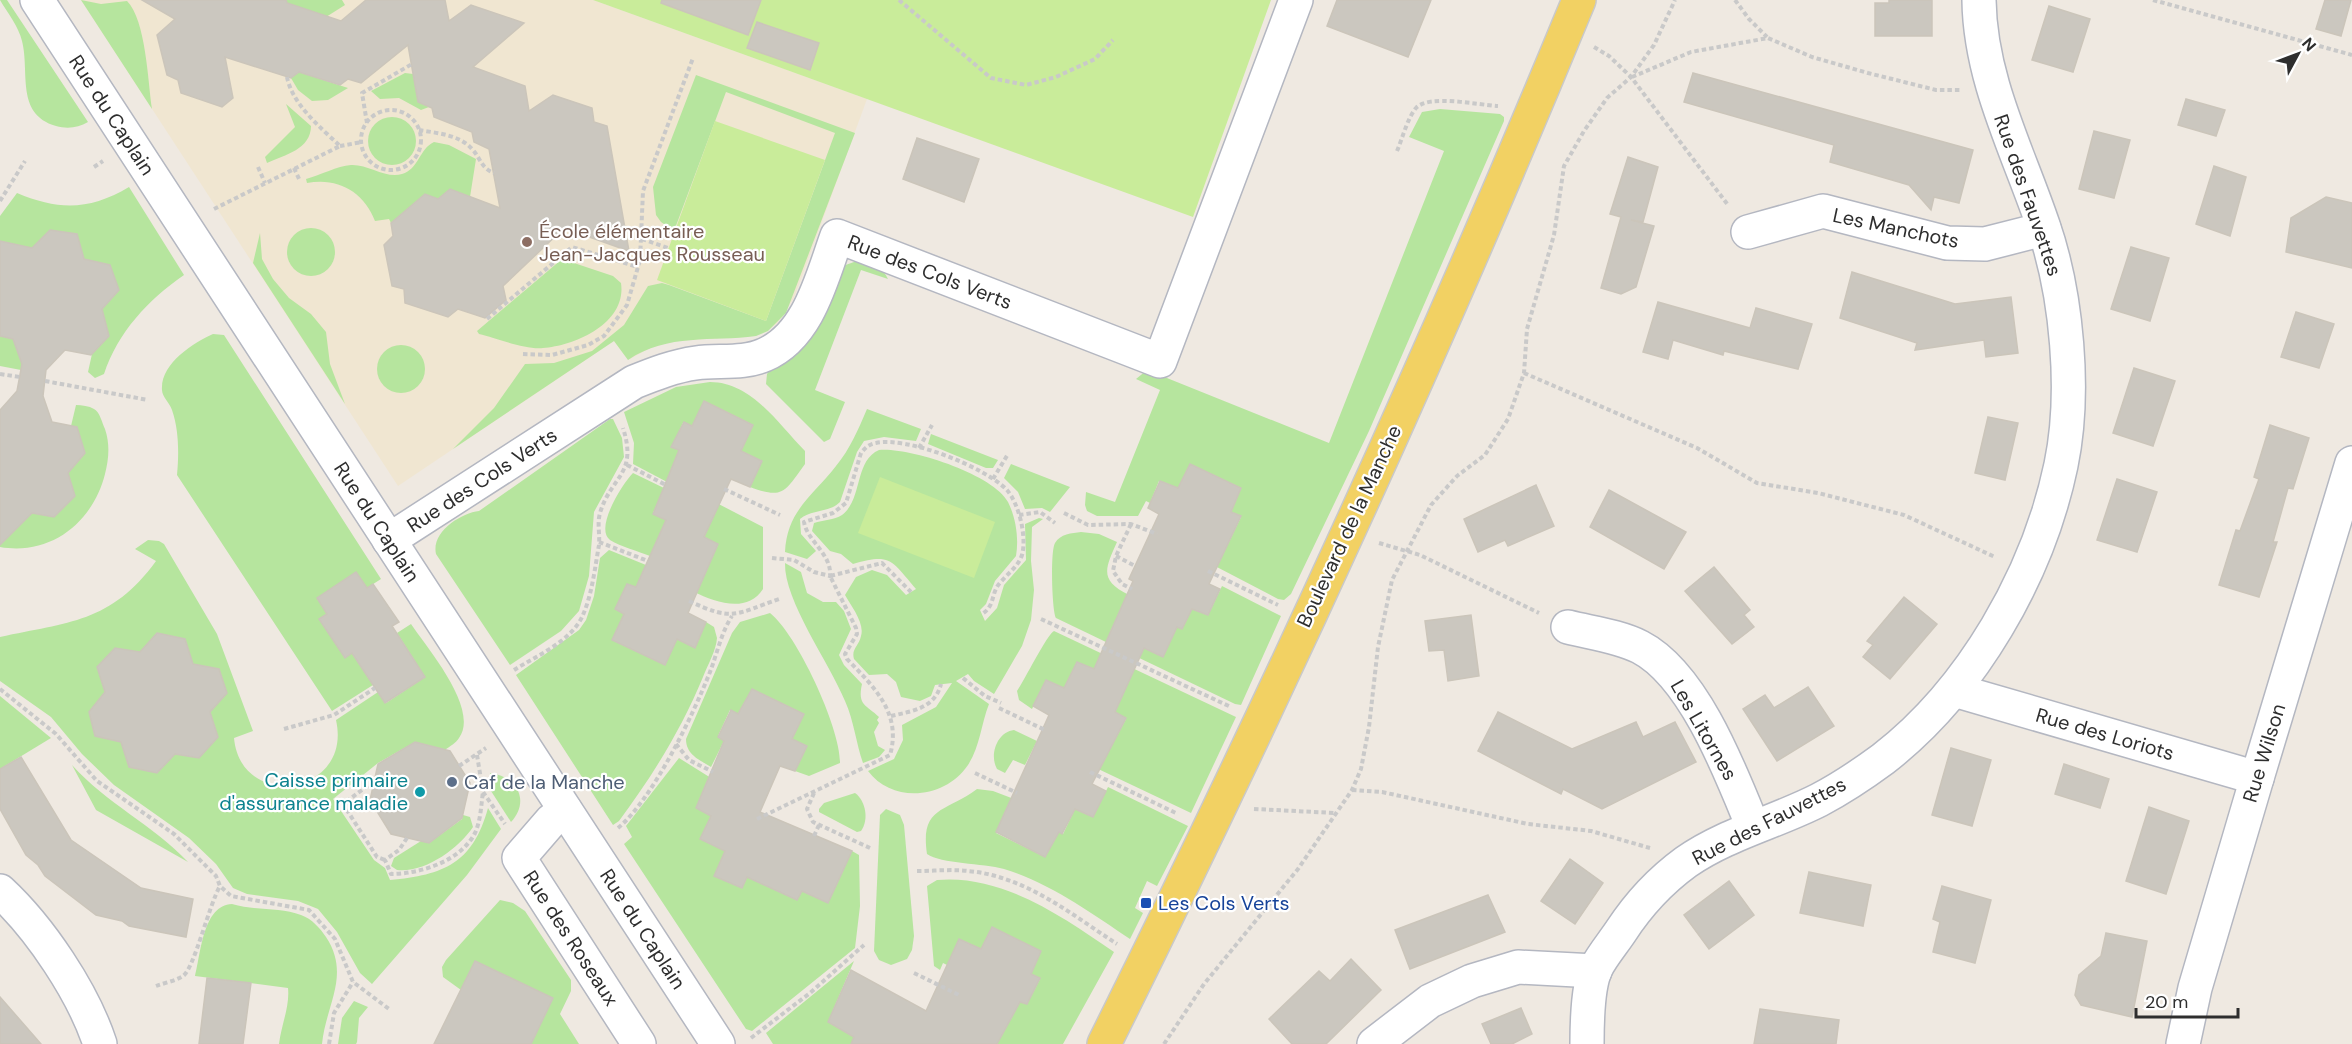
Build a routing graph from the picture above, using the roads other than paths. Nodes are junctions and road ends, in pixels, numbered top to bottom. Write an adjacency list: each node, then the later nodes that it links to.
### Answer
1 (37, 0): 8 (street, Rue du Caplain)
2 (1296, 0): 8 (street, Rue des Cols Verts)
3 (1579, 0): 19 (main road, Boulevard de la Manche)
4 (1979, 0): 5 (street, Rue des Fauvettes)
5 (2044, 229): 6 (street, Les Manchots); 10 (street, Rue des Fauvettes)
6 (1748, 232)
7 (2352, 463): 11 (street, Rue Wilson)
8 (389, 540): 12 (street, Rue du Caplain)
9 (1568, 627): 13 (street, Les Litornes)
10 (1954, 690): 11 (street, Rue des Loriots); 13 (street, Rue des Fauvettes)
11 (2256, 778): 22 (street, Rue Wilson)
12 (565, 810): 16 (street, Rue du Caplain); 18 (street, Rue des Roseaux)
13 (1753, 827): 15 (street, Rue des Fauvettes)
14 (0, 891): 17 (street)
15 (1595, 970): 20 (street); 21 (street, Rue des Fauvettes)
16 (732, 1041)
17 (100, 1044)
18 (639, 1044)
19 (1104, 1044)
20 (1374, 1044)
21 (1587, 1044)
22 (2183, 1044)

